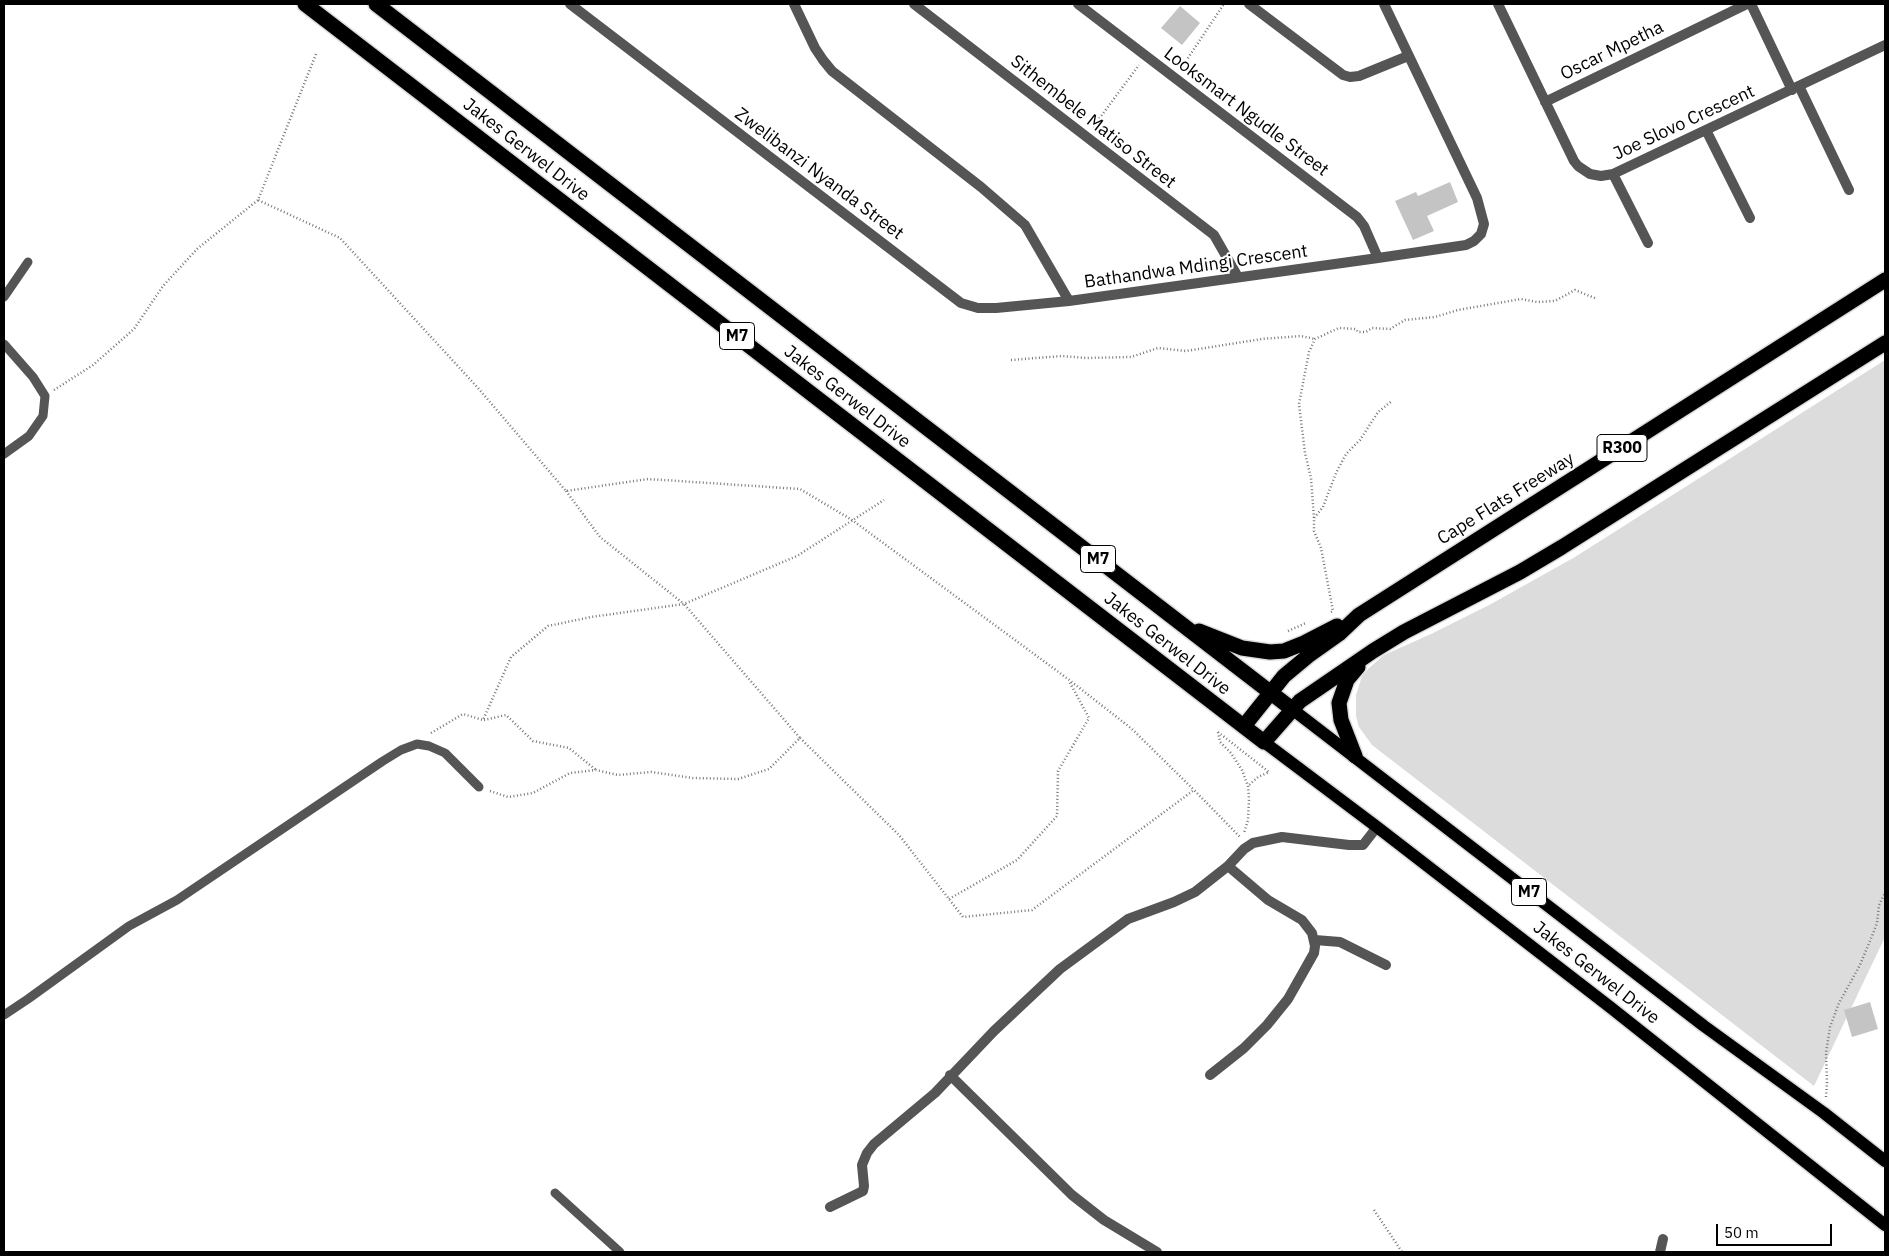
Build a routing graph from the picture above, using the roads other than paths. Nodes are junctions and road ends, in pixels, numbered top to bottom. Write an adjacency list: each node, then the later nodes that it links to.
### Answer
1 (305, 4): 35 (highway, Jakes Gerwel Drive / M7)
2 (376, 4): 31 (highway, Jakes Gerwel Drive / M7)
3 (570, 4): 26 (street, Zwelibanzi Nyanda Street)
4 (794, 4): 26 (street, Bathandwa Mdingi Crescent)
5 (914, 4): 23 (street, Sithembele Matiso Street)
6 (1078, 4): 21 (street, Looksmart Ngudle Street)
7 (1249, 4): 13 (street)
8 (1384, 4): 13 (street, Bathandwa Mdingi Crescent)
9 (1747, 4): 15 (street, Oscar Mpetha)
10 (1751, 4): 14 (street)
11 (1501, 5): 15 (street, Joe Slovo Crescent)
12 (1885, 45): 14 (street, Joe Slovo Crescent)
13 (1408, 56): 21 (street, Bathandwa Mdingi Crescent)
14 (1795, 88): 16 (street, Joe Slovo Crescent); 18 (street)
15 (1545, 102): 17 (street, Joe Slovo Crescent)
16 (1706, 130): 17 (street, Joe Slovo Crescent); 19 (street)
17 (1613, 174): 20 (street)
18 (1849, 190)
19 (1750, 218)
20 (1648, 243)
21 (1378, 258): 23 (street, Bathandwa Mdingi Crescent)
22 (28, 262): 25 (lane)
23 (1238, 278): 26 (street, Bathandwa Mdingi Crescent)
24 (1885, 280): 30 (highway, Cape Flats Freeway / R300)
25 (4, 297)
26 (1069, 301)
27 (1885, 343): 32 (highway)
28 (4, 344): 29 (lane)
29 (4, 454)
30 (1359, 615): 31 (highway); 33 (highway, Cape Flats Freeway / R300)
31 (1188, 628): 33 (highway, Jakes Gerwel Drive / M7)
32 (1373, 651): 34 (highway); 37 (highway)
33 (1270, 692): 34 (highway, Jakes Gerwel Drive / M7); 35 (highway, Cape Flats Freeway / R300)
34 (1292, 708): 36 (highway); 37 (main road, Jakes Gerwel Drive / M7)
35 (1244, 726): 36 (highway, Jakes Gerwel Drive / M7)
36 (1264, 742): 39 (main road, Jakes Gerwel Drive / M7)
37 (1354, 756): 46 (main road, Jakes Gerwel Drive / M7)
38 (479, 787): 43 (lane)
39 (1377, 827): 40 (street); 49 (main road, Jakes Gerwel Drive / M7)
40 (1228, 866): 41 (street); 45 (street)
41 (1315, 940): 42 (street); 44 (street)
42 (1386, 965)
43 (4, 1015)
44 (1210, 1075)
45 (950, 1076): 48 (street); 52 (street)
46 (1885, 1161)
47 (555, 1193): 51 (lane)
48 (830, 1207)
49 (1885, 1225)
50 (1663, 1239): 53 (street)
51 (620, 1252)
52 (1158, 1252)
53 (1660, 1252)

